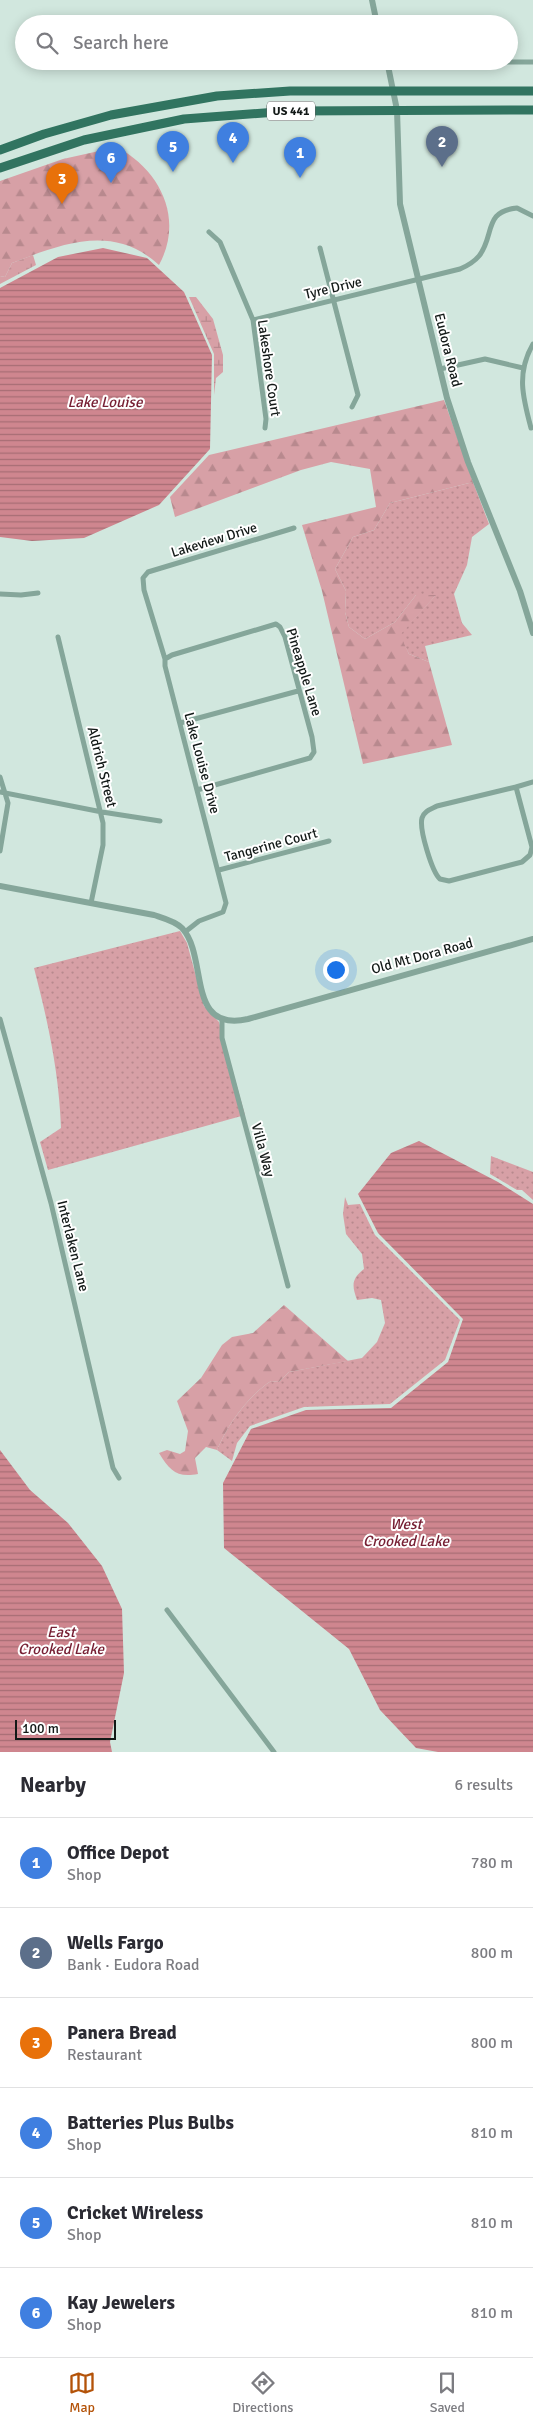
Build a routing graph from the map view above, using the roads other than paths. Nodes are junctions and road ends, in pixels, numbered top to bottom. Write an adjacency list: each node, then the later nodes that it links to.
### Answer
1 (372, 0): 2 (street)
2 (375, 15)
3 (518, 62): 4 (street)
4 (533, 62)
5 (389, 70): 6 (street, Eudora Road)
6 (394, 91): 7 (main road, US 441); 8 (street, Eudora Road); 10 (main road, US 441)
7 (533, 91)
8 (398, 110): 9 (main road, US 441); 11 (main road, US 441); 15 (street, Eudora Road)
9 (533, 110)
10 (0, 150)
11 (0, 168)
12 (533, 216): 15 (street, Tyre Drive)
13 (209, 232): 17 (street, Lakeshore Court)
14 (320, 248): 16 (street)
15 (418, 279): 16 (street, Tyre Drive); 20 (street, Eudora Road)
16 (335, 300): 17 (street, Tyre Drive); 21 (street)
17 (253, 320): 22 (street, Lakeshore Court)
18 (533, 344): 19 (street)
19 (523, 368): 20 (street); 23 (street)
20 (440, 369): 28 (street, Eudora Road)
21 (352, 407)
22 (265, 428)
23 (531, 428)
24 (294, 528): 25 (street, Lakeview Drive)
25 (143, 578): 30 (street, Lake Louise Drive)
26 (38, 593): 27 (street)
27 (0, 594)
28 (533, 633)
29 (58, 637): 38 (street, Aldrich Street)
30 (166, 659): 31 (street, Pineapple Lane); 32 (street, Lake Louise Drive)
31 (298, 691): 32 (street); 36 (street, Pineapple Lane)
32 (180, 723): 36 (street, Lake Louise Drive)
33 (0, 776): 37 (street)
34 (533, 782): 35 (street)
35 (516, 787): 35 (street)
36 (197, 790): 42 (street, Lake Louise Drive)
37 (2, 792): 38 (street); 41 (street)
38 (102, 812): 39 (street); 44 (street, Aldrich Street)
39 (160, 821)
40 (329, 841): 42 (street, Tangerine Court)
41 (0, 851)
42 (219, 870): 45 (street, Lake Louise Drive)
43 (0, 886): 44 (street)
44 (91, 903): 45 (street)
45 (184, 932): 48 (street)
46 (533, 939): 48 (street, Old Mt Dora Road)
47 (0, 1019): 50 (street, Interlaken Lane)
48 (222, 1020): 49 (street, Villa Way)
49 (288, 1286)
50 (119, 1478)
51 (167, 1610): 52 (street)
52 (274, 1752)

